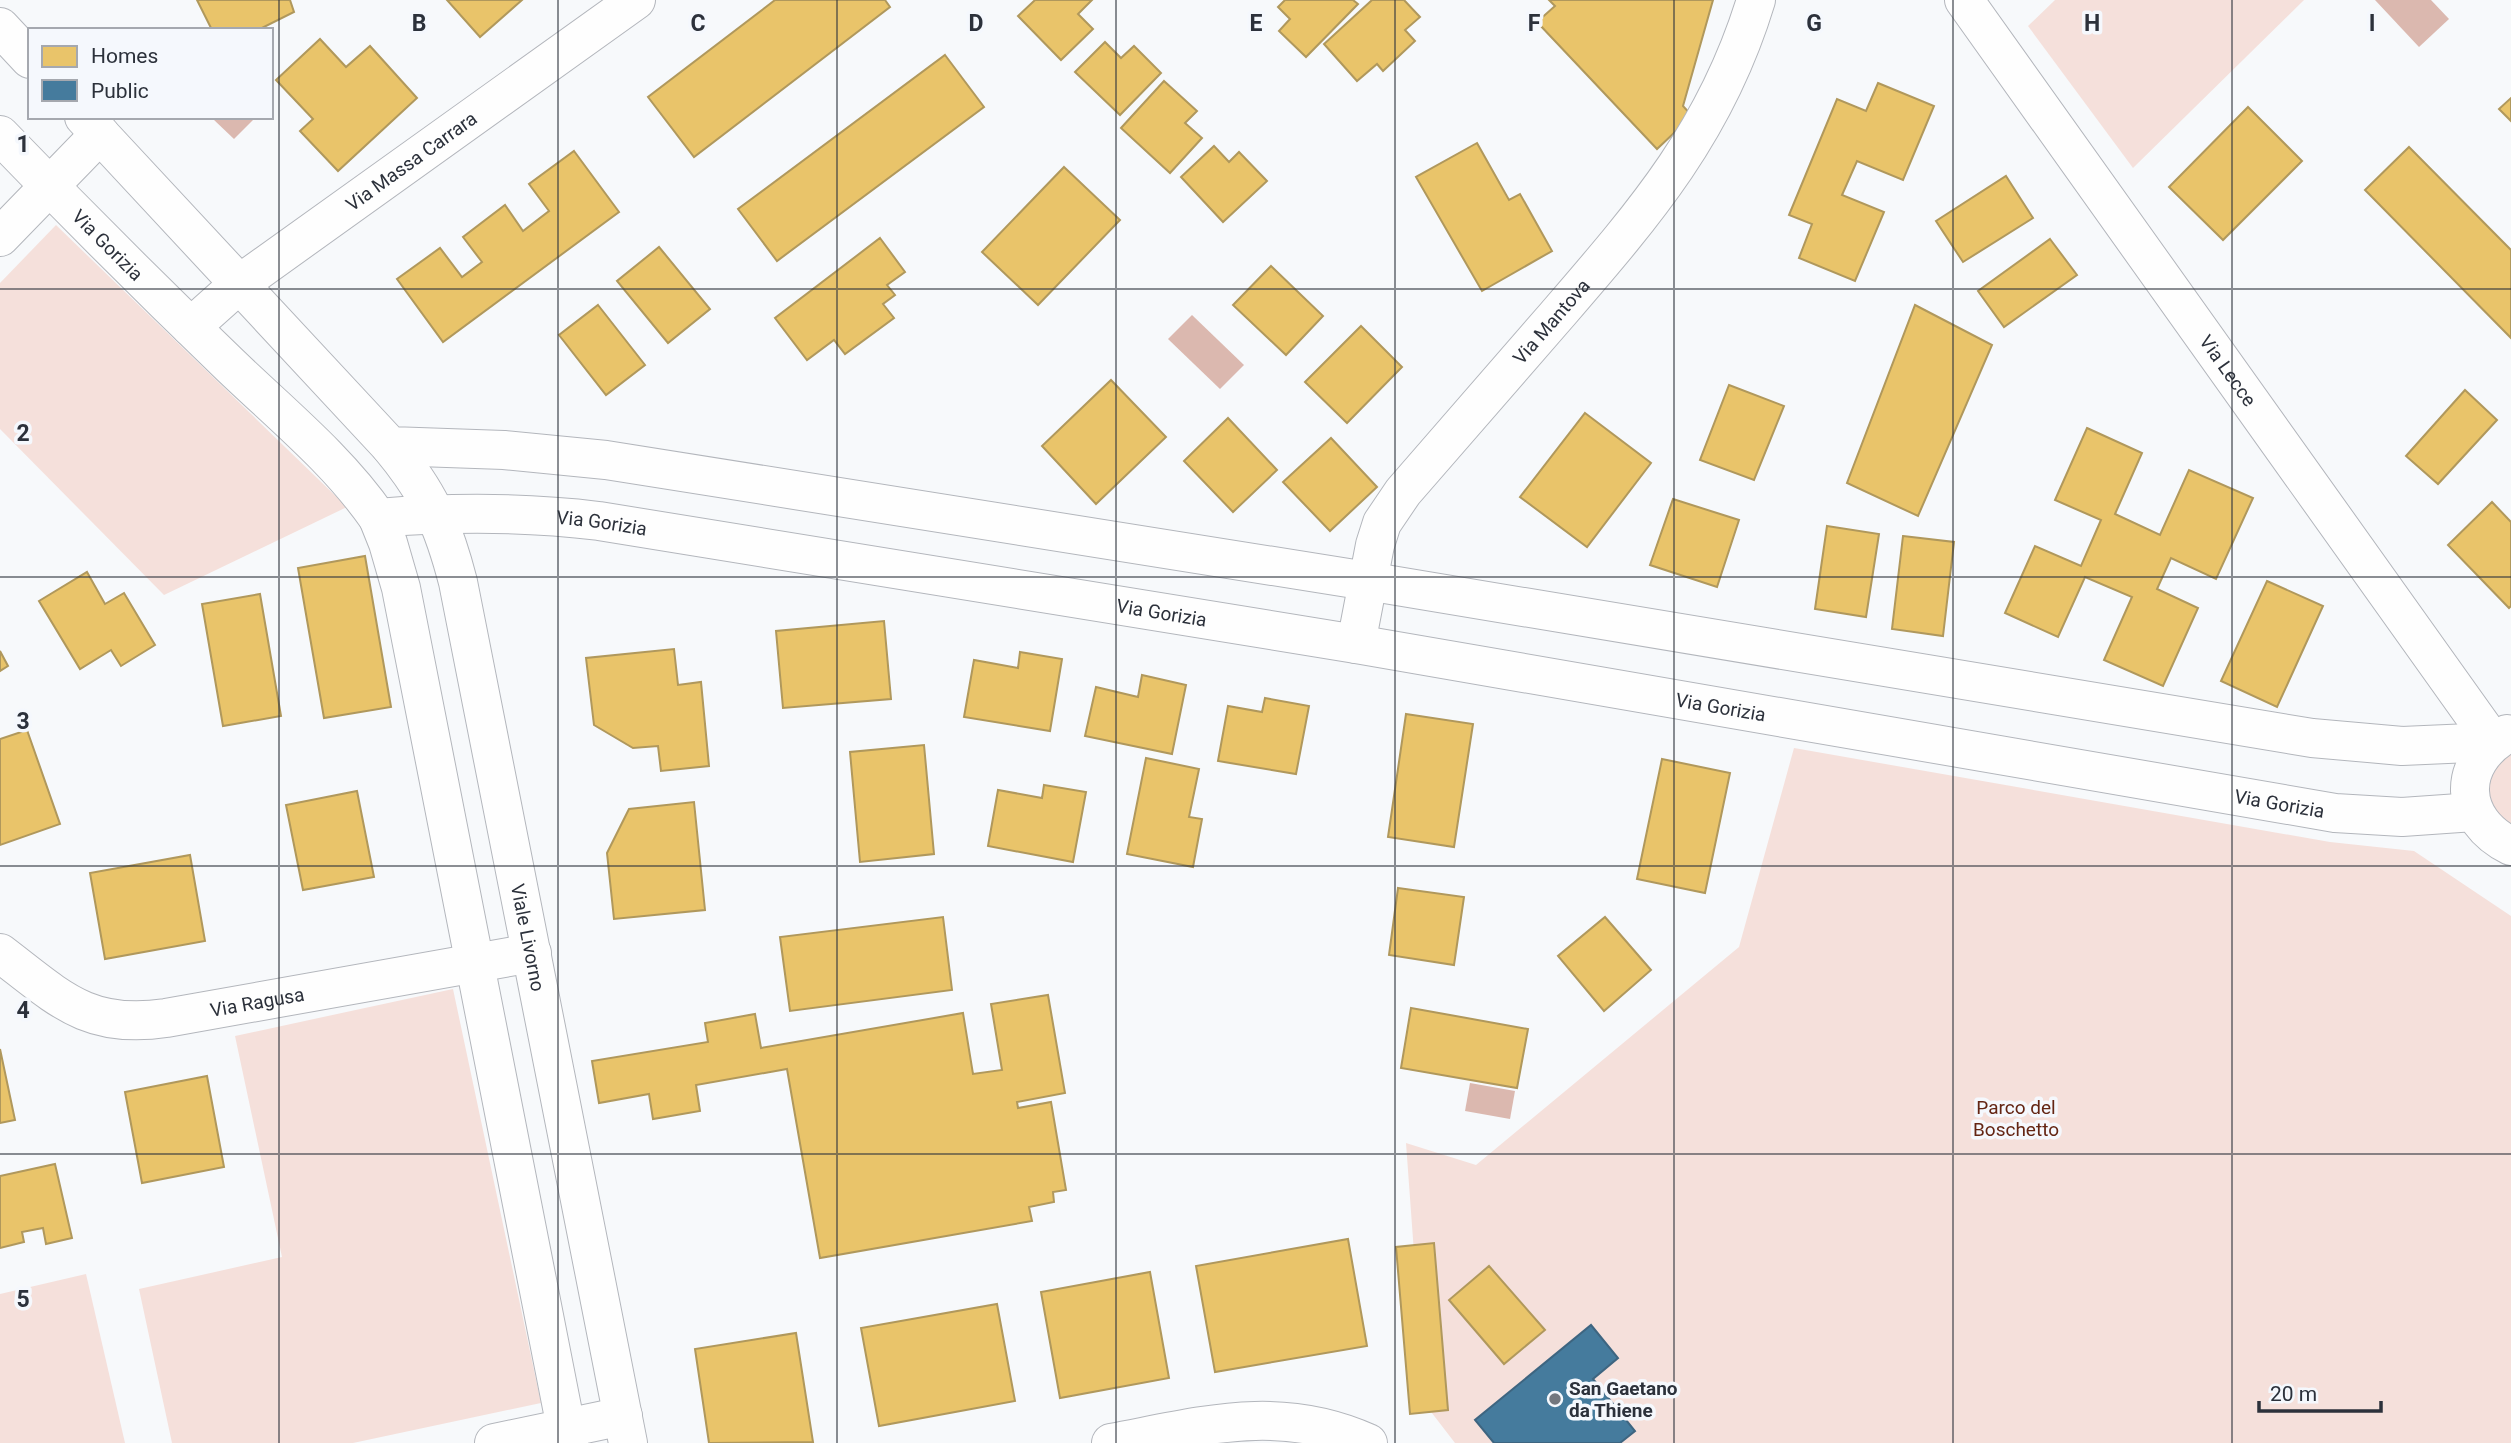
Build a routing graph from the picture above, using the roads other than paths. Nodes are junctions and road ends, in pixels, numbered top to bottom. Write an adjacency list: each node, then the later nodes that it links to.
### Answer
1 (636, 0): 10 (street, Via Massa Carrara)
2 (1755, 0): 15 (street, Via Mantova)
3 (1964, 0): 17 (street, Via Lecce)
4 (0, 27): 5 (street)
5 (28, 57)
6 (92, 126): 8 (street); 10 (street)
7 (0, 135): 8 (street, Via Gorizia)
8 (49, 186): 9 (street); 11 (street, Via Gorizia)
9 (0, 237)
10 (238, 285): 11 (street, Via Massa Carrara); 12 (street)
11 (191, 327): 14 (street, Via Gorizia)
12 (390, 446): 13 (street, Viale Livorno); 15 (street)
13 (436, 513): 14 (street, Via Gorizia); 16 (street, Via Gorizia); 21 (street, Viale Livorno)
14 (377, 518): 22 (street)
15 (1367, 582): 16 (street, Via Mantova); 17 (street)
16 (1356, 644): 18 (street, Via Gorizia)
17 (2502, 737): 18 (street)
18 (2474, 812): 19 (street)
19 (2511, 846)
20 (0, 953): 22 (street, Via Ragusa)
21 (532, 953): 22 (street, Via Ragusa); 23 (street, Viale Livorno)
22 (474, 963): 24 (street)
23 (625, 1429): 24 (street)
24 (567, 1435): 25 (street)
25 (494, 1443)
26 (1111, 1443): 27 (street)
27 (1368, 1443)

